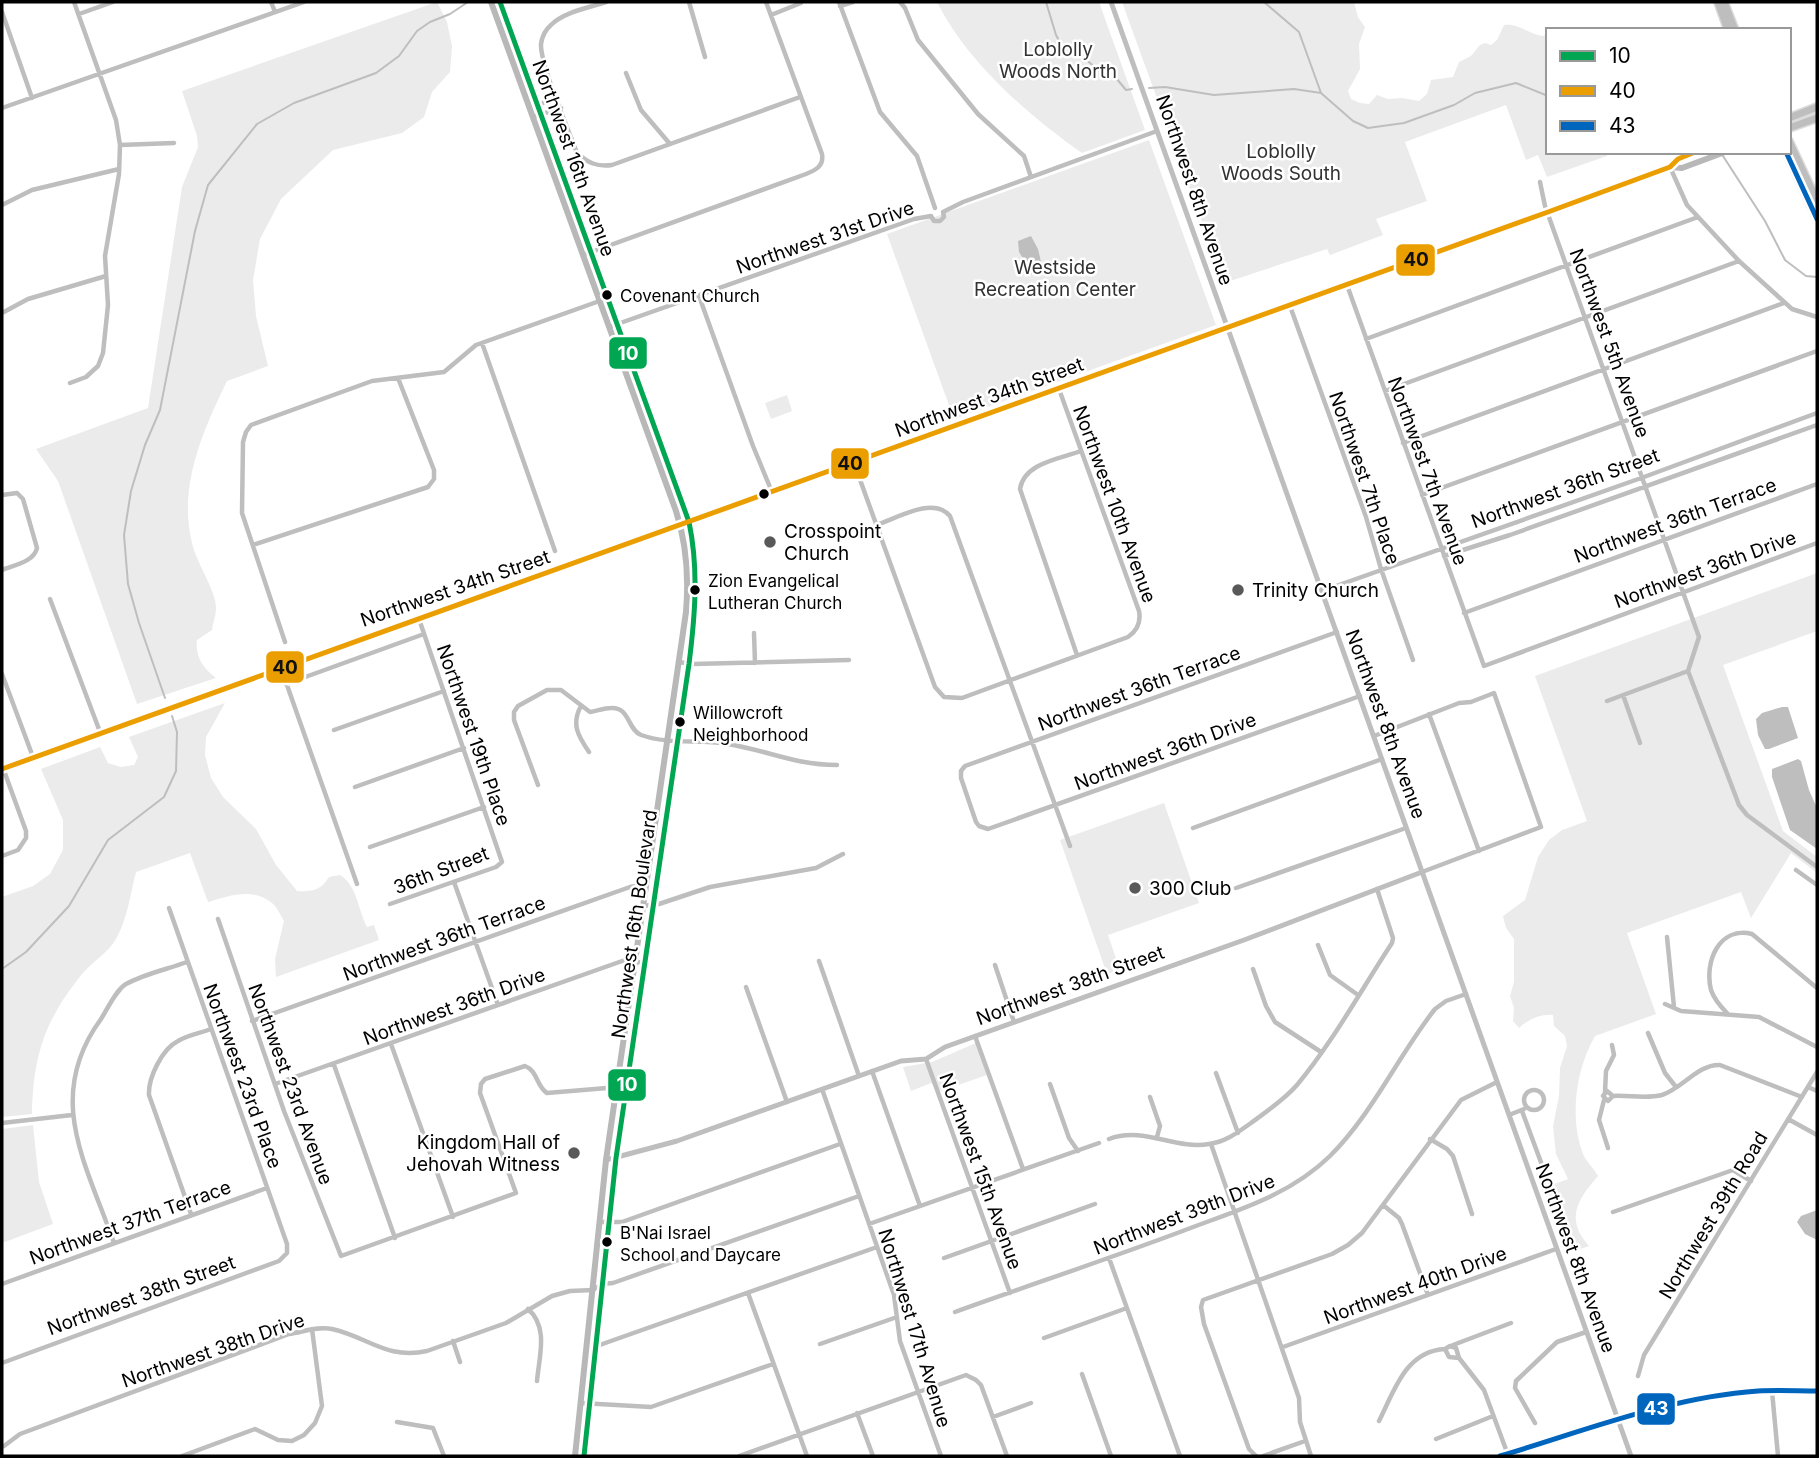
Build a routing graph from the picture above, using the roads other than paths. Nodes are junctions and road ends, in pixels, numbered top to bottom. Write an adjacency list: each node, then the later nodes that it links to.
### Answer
1 (74, 2): 19 (street)
2 (113, 2): 19 (street)
3 (271, 2): 18 (street)
4 (304, 2): 18 (street)
5 (491, 2): 22 (main road, Northwest 16th Avenue)
6 (500, 2): 21 (main road, Northwest 16th Avenue)
7 (606, 2): 28 (street)
8 (690, 2): 25 (street)
9 (766, 2): 20 (street)
10 (853, 2): 16 (street)
11 (900, 2): 50 (street)
12 (1111, 2): 40 (street, Northwest 8th Avenue)
13 (1718, 2): 23 (main road)
14 (1724, 2): 24 (main road)
15 (801, 3): 20 (street)
16 (839, 4): 54 (street)
17 (2, 12): 30 (street)
18 (275, 12): 27 (street)
19 (79, 14): 27 (street)
20 (771, 15): 29 (street)
21 (509, 25): 22 (main road); 31 (main road, Northwest 16th Avenue)
22 (501, 28): 35 (main road, Northwest 16th Avenue)
23 (1727, 28)
24 (1734, 28)
25 (705, 57)
26 (626, 73): 42 (street)
27 (100, 74): 30 (street); 43 (street)
28 (557, 97): 31 (street); 34 (street)
29 (800, 97): 42 (street); 60 (street)
30 (32, 98): 33 (street)
31 (538, 105): 35 (street); 36 (main road, Northwest 16th Avenue)
32 (1817, 107): 37 (main road)
33 (2, 108)
34 (561, 108): 36 (street); 42 (street)
35 (531, 113): 36 (street); 61 (main road, Northwest 16th Avenue)
36 (541, 114): 60 (main road, Northwest 16th Avenue)
37 (1791, 117)
38 (1817, 118): 39 (main road)
39 (1791, 127)
40 (1157, 131): 50 (street, Northwest 31st Drive); 76 (street, Northwest 8th Avenue)
41 (174, 142): 43 (street)
42 (670, 144)
43 (120, 145): 49 (street)
44 (1791, 145): 52 (main road)
45 (1691, 154): 48 (main road, Northwest 34th Street)
46 (1720, 154): 48 (main road, Northwest 34th Street)
47 (1787, 154): 59 (main road)
48 (1670, 167): 56 (main road, Northwest 34th Street); 58 (street)
49 (119, 169): 53 (street); 64 (street)
50 (1031, 177): 55 (street, Northwest 31st Drive)
51 (1540, 183): 56 (street, Northwest 5th Avenue)
52 (1817, 201)
53 (2, 205)
54 (935, 208): 55 (street, Northwest 31st Drive); 57 (street, Northwest 31st Drive)
55 (943, 212): 57 (street, Northwest 31st Drive)
56 (1548, 212): 63 (street, Northwest 5th Avenue); 65 (main road, Northwest 34th Street)
57 (931, 216): 66 (street, Northwest 31st Drive)
58 (1698, 217): 62 (street); 63 (street)
59 (1817, 219)
60 (591, 252): 61 (street); 67 (main road, Northwest 16th Avenue)
61 (583, 255): 68 (main road, Northwest 16th Avenue)
62 (1739, 261): 69 (street); 73 (street)
63 (1567, 266): 73 (street, Northwest 5th Avenue); 77 (street)
64 (106, 276): 71 (street); 82 (street)
65 (1347, 285): 70 (main road, Northwest 34th Street); 77 (street, Northwest 7th Avenue)
66 (699, 296): 74 (street, Northwest 31st Drive); 98 (street)
67 (608, 298): 68 (street); 74 (main road, Northwest 16th Avenue)
68 (599, 301): 75 (main road, Northwest 16th Avenue); 78 (street)
69 (1784, 303): 72 (street); 80 (street)
70 (1290, 306): 76 (main road, Northwest 34th Street); 110 (street, Northwest 7th Place)
71 (2, 313)
72 (1817, 317)
73 (1586, 318): 80 (street, Northwest 5th Avenue); 84 (street)
74 (617, 324): 75 (street, Northwest 31st Drive); 86 (main road, Northwest 16th Avenue)
75 (609, 327): 87 (main road, Northwest 16th Avenue)
76 (1226, 328): 83 (main road, Northwest 34th Street); 112 (street, Northwest 8th Avenue)
77 (1366, 339): 84 (street, Northwest 7th Avenue)
78 (482, 343): 81 (street); 108 (street)
79 (1817, 351): 88 (street)
80 (1605, 370): 88 (street, Northwest 5th Avenue); 91 (street)
81 (398, 378): 106 (street); 106 (street)
82 (70, 383)
83 (1059, 389): 93 (street, Northwest 10th Avenue); 94 (main road, Northwest 34th Street)
84 (1384, 391): 91 (street, Northwest 7th Avenue)
85 (1817, 413): 90 (street, Northwest 36th Street)
86 (651, 417): 87 (main road); 101 (main road, Northwest 16th Avenue)
87 (643, 420): 102 (main road, Northwest 16th Avenue)
88 (1623, 422): 95 (street, Northwest 5th Avenue); 100 (street)
89 (1817, 425): 92 (street)
90 (1745, 439): 92 (street); 95 (street, Northwest 36th Street)
91 (1403, 443): 100 (street, Northwest 7th Avenue)
92 (1748, 449): 97 (street)
93 (1081, 451): 121 (street); 121 (street, Northwest 10th Avenue)
94 (854, 463): 98 (main road, Northwest 34th Street); 103 (street)
95 (1644, 477): 97 (street, Northwest 5th Avenue); 107 (street, Northwest 36th Street)
96 (1817, 484): 104 (street, Northwest 36th Terrace)
97 (1647, 485): 104 (street, Northwest 5th Avenue); 109 (street)
98 (772, 492): 101 (main road, Northwest 34th Street)
99 (2, 495): 111 (street)
100 (1422, 495): 107 (street, Northwest 7th Avenue)
101 (689, 522): 102 (main road, Northwest 34th Street); 126 (main road, Northwest 16th Boulevard)
102 (680, 524): 116 (main road, Northwest 34th Street); 124 (main road, Northwest 16th Boulevard)
103 (877, 525): 131 (street); 131 (street)
104 (1666, 539): 113 (street, Northwest 5th Avenue); 115 (street, Northwest 36th Terrace)
105 (1817, 543): 113 (street, Northwest 36th Drive)
106 (253, 545): 120 (street)
107 (1441, 547): 109 (street, Northwest 7th Avenue); 110 (street, Northwest 36th Street)
108 (555, 551)
109 (1444, 556): 115 (street, Northwest 7th Avenue)
110 (1381, 569): 112 (street, Northwest 36th Street); 123 (street, Northwest 7th Place)
111 (2, 570)
112 (1322, 591): 117 (street, Northwest 8th Avenue)
113 (1685, 591): 127 (street, Northwest 36th Drive); 129 (street, Northwest 5th Avenue)
114 (50, 599): 140 (street)
115 (1464, 613): 127 (street, Northwest 7th Avenue)
116 (419, 618): 119 (street, Northwest 19th Place); 128 (main road, Northwest 34th Street)
117 (1337, 632): 135 (street, Northwest 8th Avenue); 144 (street, Northwest 36th Terrace)
118 (754, 633): 125 (street)
119 (424, 634): 132 (street); 133 (street, Northwest 19th Place)
120 (285, 642)
121 (1077, 655): 131 (street)
122 (849, 660): 125 (street)
123 (1413, 660)
124 (678, 662): 126 (street); 142 (main road, Northwest 16th Boulevard)
125 (755, 663): 126 (street)
126 (689, 664): 143 (main road, Northwest 16th Boulevard)
127 (1484, 666)
128 (281, 667): 132 (street); 140 (main road, Northwest 34th Street)
129 (1688, 671): 134 (street); 165 (street)
130 (2, 674): 148 (street)
131 (1010, 680): 144 (street)
132 (286, 684): 169 (street)
133 (444, 691): 139 (street); 146 (street, Northwest 19th Place)
134 (1623, 695): 136 (street); 145 (street)
135 (1360, 696): 141 (street, Northwest 8th Avenue); 154 (street, Northwest 36th Drive)
136 (1607, 701)
137 (581, 706): 142 (street); 147 (street); 152 (street)
138 (1429, 714): 141 (street); 161 (street); 161 (street, Northwest 38th Street)
139 (334, 730)
140 (100, 732): 148 (main road, Northwest 34th Street)
141 (1374, 736): 149 (street, Northwest 8th Avenue)
142 (667, 740): 143 (street); 170 (main road, Northwest 16th Boulevard)
143 (676, 741): 150 (street); 176 (main road, Northwest 16th Boulevard)
144 (1031, 741): 154 (street); 156 (street, Northwest 36th Terrace)
145 (1640, 743)
146 (464, 748): 153 (street); 155 (street, Northwest 19th Place)
147 (589, 752)
148 (33, 757): 151 (main road, Northwest 34th Street)
149 (1382, 759): 157 (street); 158 (street, Northwest 8th Avenue)
150 (837, 765)
151 (2, 769): 163 (street)
152 (538, 785)
153 (355, 786)
154 (1055, 806): 156 (street, Northwest 36th Drive); 159 (street)
155 (484, 807): 160 (street); 164 (street, Northwest 19th Place)
156 (979, 826)
157 (1193, 828)
158 (1406, 828): 167 (street, Northwest 8th Avenue); 172 (street)
159 (1070, 846)
160 (370, 847)
161 (1479, 850): 167 (street, Northwest 38th Street)
162 (843, 854): 176 (street)
163 (2, 856)
164 (502, 862): 168 (street, 36th Street)
165 (1817, 867)
166 (1796, 870): 171 (street)
167 (1422, 872): 173 (street, Northwest 38th Street); 190 (street, Northwest 8th Avenue)
168 (454, 882): 174 (street, 36th Street); 180 (street)
169 (357, 884)
170 (646, 884): 175 (main road, Northwest 16th Boulevard); 180 (street, Northwest 36th Terrace)
171 (1817, 885)
172 (1237, 888)
173 (1377, 889): 191 (street); 197 (street, Northwest 38th Street)
174 (390, 904)
175 (643, 906): 176 (street); 184 (main road, Northwest 16th Boulevard)
176 (652, 906): 185 (main road, Northwest 16th Boulevard)
177 (169, 908): 183 (street, Northwest 23rd Place)
178 (218, 919): 196 (street, Northwest 23rd Avenue)
179 (1667, 937): 194 (street)
180 (475, 942): 192 (street); 196 (street, Northwest 36th Terrace)
181 (1318, 945): 191 (street)
182 (819, 961): 210 (street)
183 (188, 962): 198 (street, Northwest 23rd Place); 227 (street)
184 (635, 962): 185 (street, Northwest 36th Drive); 192 (street, Northwest 36th Drive); 217 (main road, Northwest 16th Boulevard)
185 (644, 963): 218 (main road, Northwest 16th Boulevard)
186 (995, 965): 197 (street)
187 (1253, 970): 204 (street)
188 (746, 987): 225 (street)
189 (1817, 988): 195 (street)
190 (1466, 994): 211 (street, Northwest 8th Avenue); 252 (street, Northwest 39th Drive)
191 (1358, 995): 204 (street)
192 (498, 1004): 201 (street, Northwest 36th Drive)
193 (1665, 1004): 194 (street)
194 (1675, 1007): 195 (street)
195 (1727, 1013): 203 (street)
196 (252, 1021): 212 (street, Northwest 23rd Avenue)
197 (1014, 1022): 200 (street, Northwest 38th Street)
198 (211, 1029): 247 (street, Northwest 23rd Place); 254 (street)
199 (1648, 1033): 214 (street)
200 (975, 1036): 205 (street, Northwest 38th Street); 244 (street)
201 (391, 1044): 206 (street, Northwest 36th Drive); 256 (street)
202 (1612, 1045): 220 (street)
203 (1817, 1046)
204 (1321, 1052): 231 (street)
205 (926, 1059): 207 (street, Northwest 38th Street); 246 (street, Northwest 15th Avenue)
206 (334, 1065): 212 (street, Northwest 36th Drive); 260 (street)
207 (872, 1071): 210 (street, Northwest 38th Street); 251 (street)
208 (1817, 1072): 215 (street, Northwest 39th Road)
209 (1216, 1073): 231 (street)
210 (859, 1076): 216 (street, Northwest 38th Street)
211 (1497, 1082): 228 (street, Northwest 8th Avenue); 235 (street)
212 (275, 1084): 260 (street, Northwest 23rd Avenue)
213 (1050, 1084): 240 (street)
214 (1676, 1087): 221 (street); 223 (street)
215 (1808, 1087): 219 (street); 223 (street, Northwest 39th Road)
216 (822, 1089): 225 (street, Northwest 38th Street); 237 (street, Northwest 17th Avenue)
217 (617, 1090): 218 (street); 242 (main road, Northwest 16th Boulevard); 256 (street)
218 (625, 1091): 241 (main road, Northwest 16th Boulevard)
219 (1817, 1091)
220 (1605, 1092): 221 (street); 224 (street)
221 (1613, 1096): 224 (street)
222 (1150, 1097): 233 (street)
223 (1802, 1097): 229 (street, Northwest 39th Road)
224 (1604, 1100): 239 (street)
225 (787, 1102): 241 (street, Northwest 38th Street)
226 (1524, 1108): 226 (street); 228 (street); 243 (street)
227 (72, 1115): 230 (street); 261 (street)
228 (1509, 1115): 264 (street, Northwest 8th Avenue)
229 (1788, 1119): 232 (street); 245 (street, Northwest 39th Road)
230 (2, 1123)
231 (1238, 1133): 238 (street)
232 (1816, 1133)
233 (1157, 1138): 234 (street); 238 (street)
234 (1109, 1139)
235 (1430, 1139): 250 (street); 255 (street)
236 (1099, 1143): 240 (street)
237 (840, 1144): 248 (street, Northwest 17th Avenue); 257 (street)
238 (1211, 1144): 252 (street)
239 (1608, 1148)
240 (1078, 1151): 244 (street)
241 (616, 1158): 242 (street, Northwest 38th Street); 257 (main road, Northwest 16th Boulevard)
242 (606, 1160): 258 (main road, Northwest 16th Boulevard)
243 (1542, 1165)
244 (1023, 1169): 246 (street)
245 (1751, 1181): 253 (street); 295 (street, Northwest 39th Road)
246 (972, 1187): 251 (street); 262 (street, Northwest 15th Avenue)
247 (267, 1188): 254 (street, Northwest 37th Terrace); 265 (street, Northwest 23rd Place)
248 (859, 1196): 259 (street, Northwest 17th Avenue); 270 (street)
249 (1095, 1204): 262 (street)
250 (1383, 1205): 268 (street); 274 (street)
251 (920, 1206): 259 (street)
252 (1234, 1212): 267 (street, Northwest 39th Drive); 268 (street)
253 (1613, 1212)
254 (191, 1214): 261 (street, Northwest 37th Terrace)
255 (1472, 1214)
256 (453, 1217): 260 (street)
257 (609, 1221): 258 (street); 270 (main road, Northwest 16th Boulevard)
258 (600, 1222): 271 (main road, Northwest 16th Boulevard)
259 (869, 1224): 263 (street, Northwest 17th Avenue)
260 (395, 1238)
261 (114, 1242): 269 (street, Northwest 37th Terrace)
262 (991, 1242): 266 (street); 273 (street, Northwest 15th Avenue)
263 (877, 1247): 272 (street); 278 (street, Northwest 17th Avenue)
264 (1556, 1249): 274 (street, Northwest 40th Drive); 281 (street, Northwest 8th Avenue)
265 (287, 1253): 292 (street, Northwest 38th Street)
266 (944, 1258)
267 (1109, 1258): 273 (street, Northwest 39th Drive); 275 (street)
268 (1258, 1279): 288 (street); 326 (street)
269 (2, 1284)
270 (602, 1284): 271 (street); 287 (main road, Northwest 16th Boulevard)
271 (593, 1290): 276 (street, Northwest 38th Drive); 285 (main road, Northwest 16th Boulevard)
272 (748, 1293): 287 (street); 293 (street)
273 (1010, 1293): 277 (street, Northwest 39th Drive)
274 (1428, 1295): 288 (street, Northwest 40th Drive)
275 (1127, 1308): 282 (street); 325 (street)
276 (528, 1309): 283 (street, Northwest 38th Drive); 296 (street)
277 (955, 1312)
278 (897, 1317): 284 (street); 299 (street, Northwest 17th Avenue)
279 (1511, 1323): 286 (street)
280 (312, 1329): 283 (street, Northwest 38th Drive); 313 (street, Northwest 38th Drive); 315 (street)
281 (1586, 1332): 306 (street, Northwest 8th Avenue); 309 (street)
282 (1044, 1338)
283 (453, 1341): 291 (street)
284 (820, 1344)
285 (587, 1346): 287 (street); 300 (main road, Northwest 16th Boulevard)
286 (1453, 1346): 289 (street); 290 (street)
287 (596, 1347): 302 (main road, Northwest 16th Boulevard)
288 (1283, 1347): 312 (street)
289 (1445, 1349): 290 (street); 307 (street)
290 (1459, 1358): 304 (street)
291 (460, 1362)
292 (2, 1363)
293 (774, 1364): 302 (street); 310 (street)
294 (1082, 1374): 324 (street)
295 (1638, 1376)
296 (537, 1381)
297 (1772, 1391): 298 (main road); 306 (main road); 330 (street)
298 (1817, 1391)
299 (918, 1392): 303 (street); 305 (street); 322 (street, Northwest 17th Avenue)
300 (581, 1403): 302 (street); 317 (main road, Northwest 16th Boulevard)
301 (1031, 1403): 305 (street)
302 (590, 1404): 318 (main road, Northwest 16th Boulevard)
303 (857, 1413): 310 (street); 321 (street)
304 (1493, 1416): 311 (street); 314 (street)
305 (993, 1417): 323 (street)
306 (1618, 1420): 314 (main road); 329 (street, Northwest 8th Avenue)
307 (1379, 1421)
308 (397, 1422): 316 (street)
309 (1535, 1423)
310 (799, 1434): 319 (street); 320 (street)
311 (1436, 1439)
312 (1305, 1441): 327 (street); 328 (street)
313 (4, 1446)
314 (1506, 1455)
315 (182, 1456)
316 (444, 1456)
317 (575, 1456)
318 (584, 1456)
319 (739, 1456)
320 (807, 1456)
321 (873, 1456)
322 (941, 1456)
323 (1007, 1456)
324 (1111, 1456)
325 (1180, 1456)
326 (1256, 1456)
327 (1263, 1456)
328 (1311, 1456)
329 (1631, 1456)
330 (1779, 1456)

